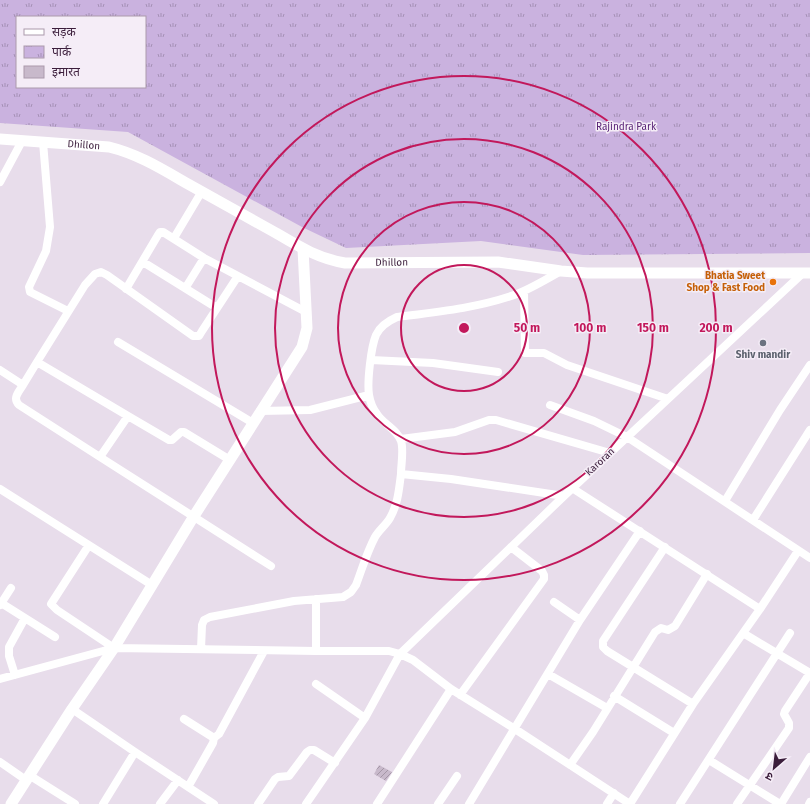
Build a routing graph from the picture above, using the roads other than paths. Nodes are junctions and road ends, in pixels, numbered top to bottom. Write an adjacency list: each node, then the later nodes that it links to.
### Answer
1 (0, 139): 2 (street, Dhillon)
2 (22, 141): 3 (street, Dhillon); 4 (street)
3 (43, 142): 5 (street, Dhillon); 17 (street)
4 (0, 182)
5 (202, 191): 6 (street); 7 (street, Dhillon)
6 (174, 238): 8 (street); 9 (street)
7 (303, 249): 10 (street, Dhillon); 18 (street)
8 (204, 258): 12 (street); 13 (street)
9 (143, 262): 13 (street); 14 (street)
10 (561, 271): 11 (street, Dhillon); 15 (street)
11 (807, 273): 27 (street, Karoran)
12 (238, 276): 16 (street); 18 (street)
13 (186, 288): 16 (street)
14 (126, 289): 16 (street); 17 (street)
15 (524, 290): 20 (street); 27 (street)
16 (217, 308)
17 (68, 311): 21 (street)
18 (306, 312): 29 (street)
19 (118, 342): 31 (street)
20 (371, 360): 24 (street); 26 (street)
21 (37, 362): 25 (street); 30 (street)
22 (810, 365): 42 (street)
23 (0, 370): 25 (street)
24 (498, 372)
25 (23, 385): 36 (street)
26 (369, 395): 29 (street); 34 (street)
27 (668, 399): 33 (street, Karoran)
28 (550, 405): 33 (street)
29 (260, 411): 31 (street)
30 (128, 416): 36 (street); 37 (street)
31 (253, 423): 37 (street)
32 (810, 430): 44 (street)
33 (628, 437): 35 (street, Karoran); 42 (street)
34 (401, 440): 35 (street); 38 (street)
35 (610, 454): 39 (street, Karoran)
36 (100, 457): 43 (street)
37 (230, 460): 43 (street)
38 (401, 474): 41 (street); 55 (street)
39 (572, 488): 41 (street, Karoran); 45 (street)
40 (0, 489): 46 (street)
41 (564, 496): 47 (street, Karoran)
42 (725, 501): 44 (street)
43 (194, 516): 51 (street); 53 (street)
44 (753, 520): 49 (street)
45 (640, 531): 48 (street); 60 (street)
46 (89, 545): 53 (street); 64 (street)
47 (511, 547): 69 (street, Karoran); 77 (street)
48 (665, 547): 52 (street); 70 (street)
49 (798, 551): 50 (street); 58 (street)
50 (810, 558)
51 (271, 566)
52 (707, 574): 58 (street); 70 (street)
53 (152, 585): 64 (street)
54 (10, 588): 57 (street)
55 (316, 599): 65 (street); 67 (street)
56 (554, 602): 60 (street)
57 (1, 604): 59 (street)
58 (760, 608): 61 (street)
59 (25, 618): 63 (street); 73 (street)
60 (580, 620): 72 (street)
61 (743, 633): 68 (street); 79 (street)
62 (790, 633): 68 (street)
63 (55, 637)
64 (114, 648): 65 (street); 73 (street); 80 (street)
65 (201, 649): 66 (street)
66 (264, 650): 67 (street); 86 (street)
67 (316, 651): 69 (street)
68 (777, 653): 71 (street); 89 (street)
69 (400, 654): 76 (street); 82 (street, Karoran)
70 (633, 666): 78 (street); 79 (street)
71 (810, 673): 96 (street)
72 (548, 674): 81 (street); 84 (street)
73 (15, 675): 74 (street)
74 (0, 679)
75 (316, 684): 82 (street)
76 (451, 689): 77 (street); 106 (street)
77 (460, 695): 84 (street)
78 (614, 696): 81 (street); 85 (street)
79 (692, 704): 85 (street)
80 (72, 708): 87 (street); 94 (street)
81 (607, 708): 92 (street)
82 (365, 718): 91 (street, Karoran)
83 (184, 719): 86 (street)
84 (515, 728): 92 (street); 108 (street)
85 (674, 733): 110 (street)
86 (214, 738): 97 (street)
87 (135, 752): 95 (street); 101 (street)
88 (810, 757): 113 (street)
89 (709, 760): 96 (street); 111 (street)
90 (0, 762): 94 (street)
91 (335, 763): 104 (street); 105 (street, Karoran)
92 (570, 765): 98 (street)
93 (457, 776): 107 (street)
94 (27, 777): 99 (street); 100 (street)
95 (178, 780): 97 (street); 102 (street)
96 (750, 786): 112 (street); 113 (street)
97 (188, 787): 103 (street)
98 (614, 794): 109 (street); 110 (street)
99 (11, 804)
100 (76, 804)
101 (103, 804)
102 (160, 804)
103 (214, 804)
104 (258, 804)
105 (306, 804)
106 (377, 804)
107 (438, 804)
108 (469, 804)
109 (607, 804)
110 (630, 804)
111 (680, 804)
112 (737, 804)
113 (781, 804)

